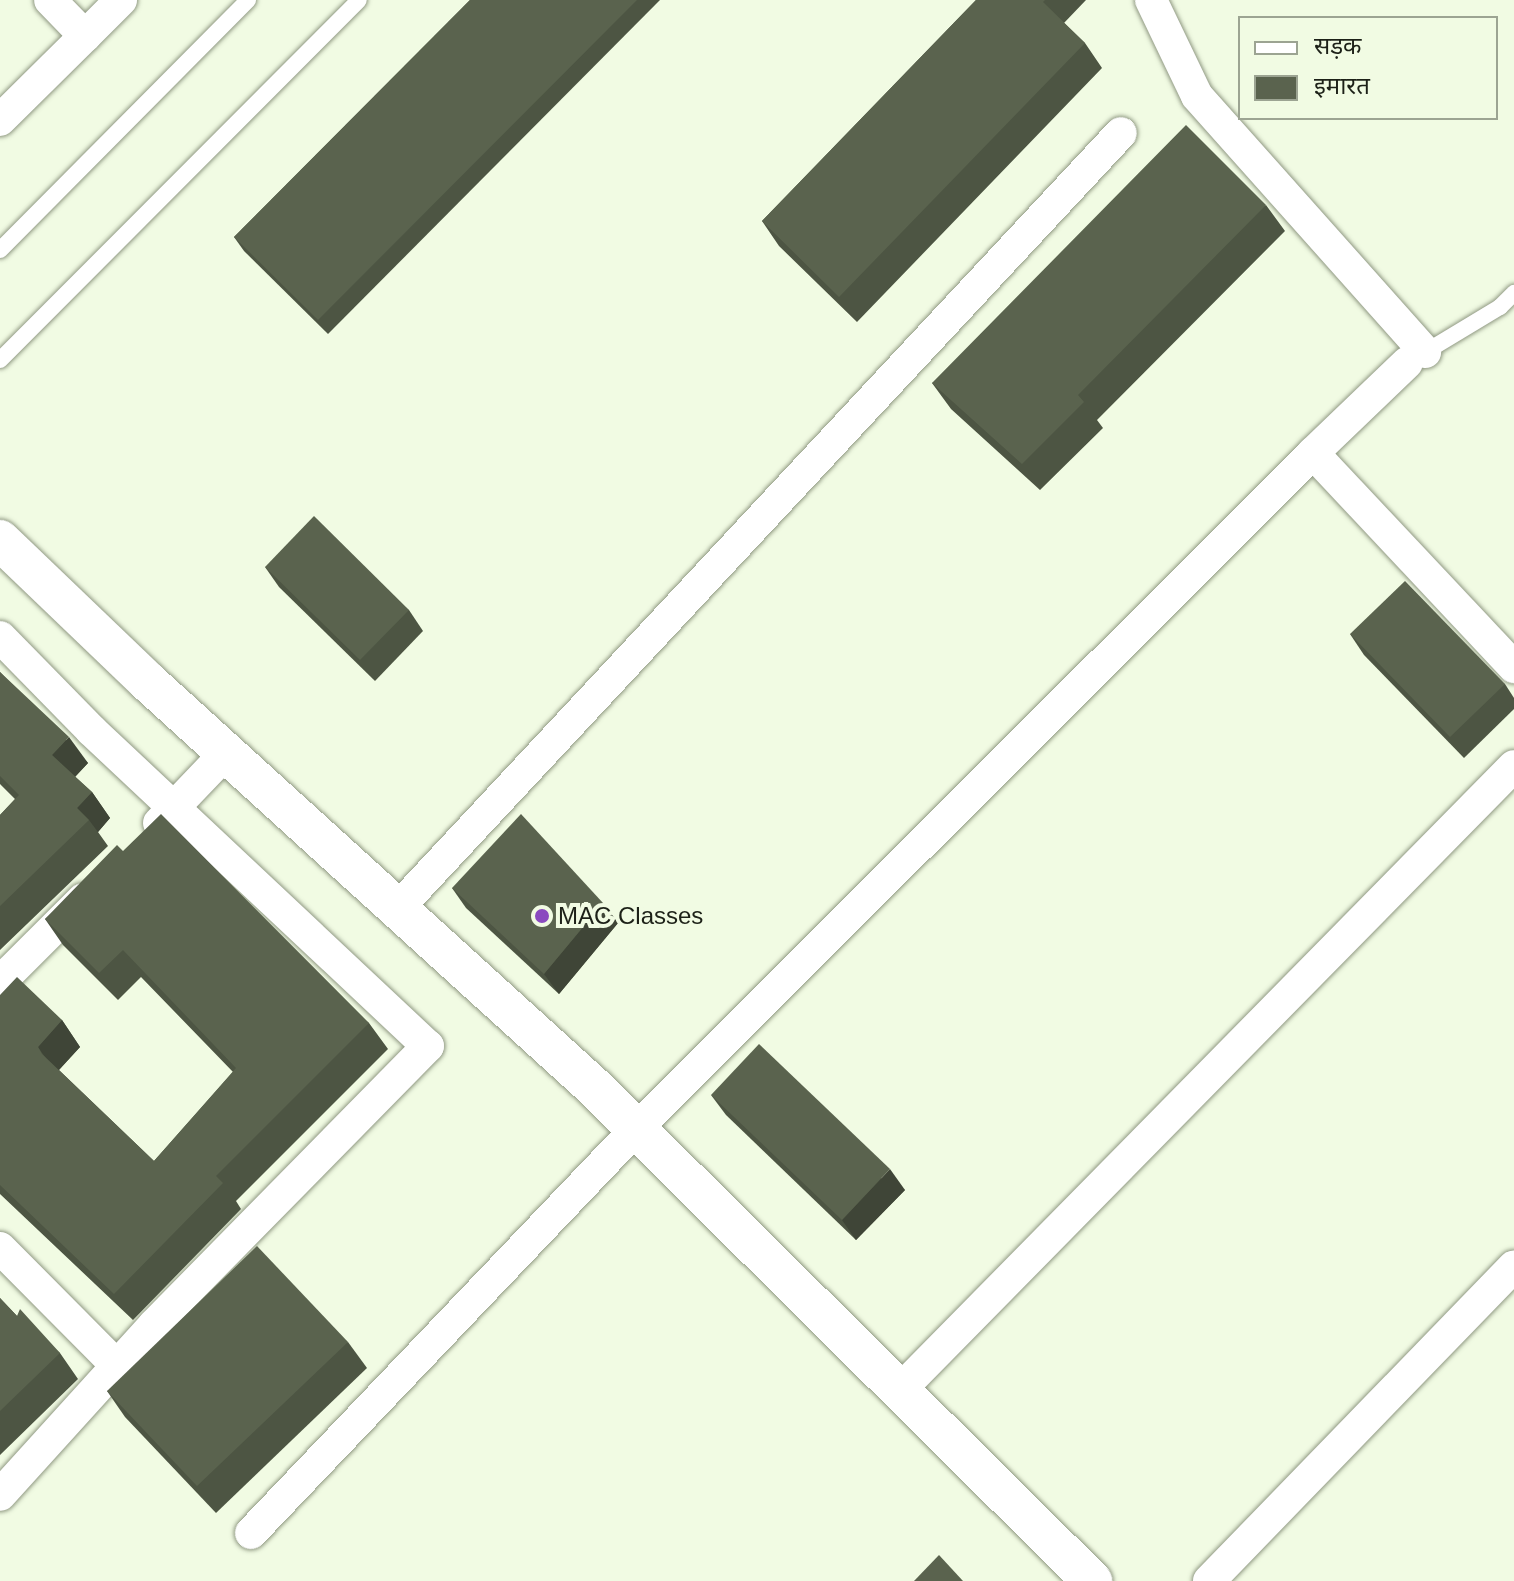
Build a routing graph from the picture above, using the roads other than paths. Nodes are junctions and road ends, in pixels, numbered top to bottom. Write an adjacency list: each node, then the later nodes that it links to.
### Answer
1 (50, 0): 6 (street)
2 (121, 0): 6 (street)
3 (248, 0): 9 (lane)
4 (359, 0): 12 (lane)
5 (1151, 0): 11 (street)
6 (85, 36): 7 (street)
7 (0, 120)
8 (1121, 133): 22 (street)
9 (0, 250)
10 (1514, 293): 11 (lane)
11 (1416, 357): 13 (street)
12 (0, 360)
13 (1313, 453): 16 (street); 24 (street)
14 (0, 540): 17 (street)
15 (0, 637): 19 (street)
16 (1514, 667)
17 (226, 753): 19 (street); 22 (street)
18 (1514, 766): 28 (street)
19 (174, 808): 20 (street); 27 (street)
20 (141, 840)
21 (109, 873): 23 (street)
22 (397, 909): 24 (street)
23 (0, 982)
24 (636, 1129): 28 (street); 30 (street)
25 (0, 1248): 27 (street)
26 (1514, 1266): 32 (street)
27 (119, 1368): 29 (street)
28 (900, 1390): 31 (street)
29 (0, 1495)
30 (251, 1533)
31 (1092, 1581)
32 (1209, 1581)

